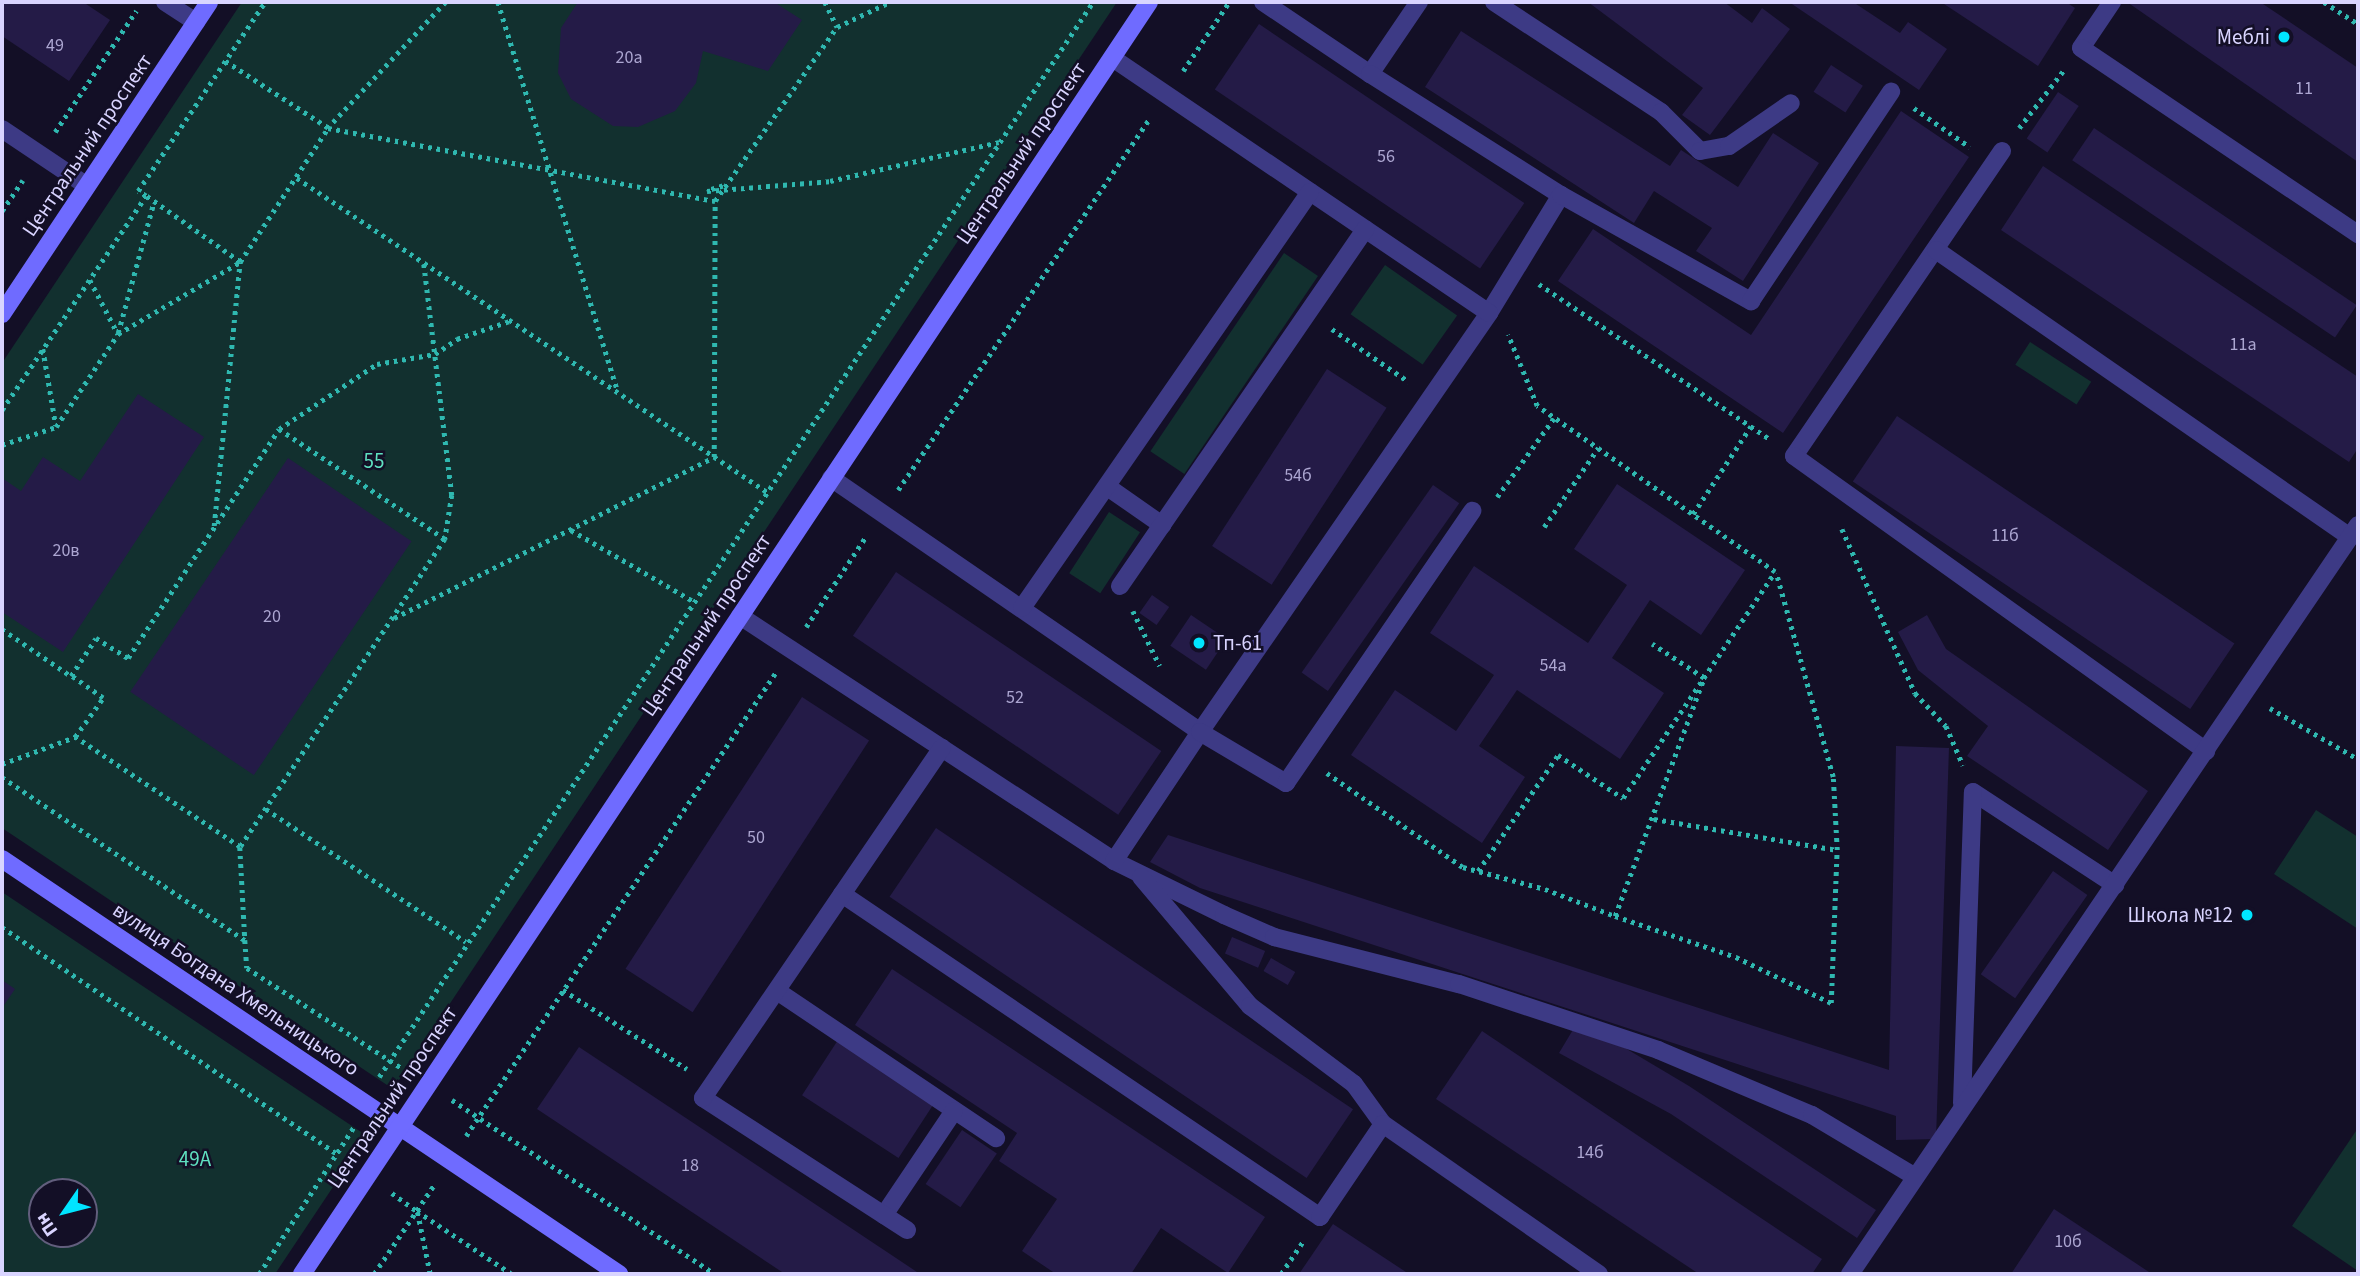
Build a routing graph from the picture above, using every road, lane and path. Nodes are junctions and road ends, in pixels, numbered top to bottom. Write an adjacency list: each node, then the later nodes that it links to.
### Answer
1 (142, 2): 28 (path)
2 (165, 2): 16 (lane)
3 (209, 2): 16 (street, Центральний проспект)
4 (265, 2): 21 (path)
5 (446, 2): 25 (path)
6 (498, 2): 30 (path)
7 (825, 2): 18 (path)
8 (890, 2): 18 (path)
9 (1093, 2): 27 (path)
10 (1149, 2): 20 (street, Центральний проспект)
11 (1263, 2): 22 (lane)
12 (1419, 2): 22 (lane)
13 (1494, 2): 24 (lane)
14 (2112, 2): 19 (lane)
15 (2324, 2): 17 (path)
16 (196, 22): 32 (street, Центральний проспект)
17 (2358, 24)
18 (837, 27): 33 (path)
19 (2081, 48): 29 (path); 41 (lane)
20 (1112, 58): 34 (lane); 65 (street, Центральний проспект)
21 (225, 61): 25 (path); 36 (path)
22 (1370, 74): 35 (lane)
23 (1891, 92): 29 (path); 35 (lane)
24 (1791, 103)
25 (328, 128): 30 (path); 31 (path)
26 (2, 129): 28 (lane)
27 (999, 142): 33 (path); 67 (path)
28 (40, 154): 32 (lane); 39 (path)
29 (1998, 157): 42 (lane)
30 (550, 170): 37 (path); 54 (path)
31 (297, 178): 43 (path); 44 (path)
32 (87, 186): 49 (street, Центральний проспект)
33 (724, 186): 37 (path)
34 (1310, 192): 40 (lane); 66 (lane)
35 (1561, 195): 45 (lane)
36 (146, 196): 38 (path); 46 (path)
37 (715, 201): 64 (path)
38 (153, 205): 43 (path); 51 (path)
39 (2, 211)
40 (1365, 229): 47 (lane); 48 (lane)
41 (2358, 234)
42 (1936, 250): 63 (lane); 75 (lane)
43 (240, 262): 51 (path); 73 (path)
44 (424, 263): 50 (path); 53 (path)
45 (1518, 270): 48 (lane); 58 (path)
46 (90, 279): 51 (path); 52 (path)
47 (1308, 313): 55 (path); 70 (lane)
48 (1489, 313): 55 (lane); 57 (path)
49 (2, 314)
50 (510, 321): 53 (path); 54 (path)
51 (118, 334): 59 (path)
52 (43, 349): 56 (path); 59 (path)
53 (435, 354): 60 (path); 76 (path)
54 (618, 393): 64 (path)
55 (1432, 398): 89 (lane)
56 (2, 410)
57 (1554, 418): 62 (path); 68 (path)
58 (1751, 426): 63 (path); 69 (path)
59 (56, 427): 61 (path)
60 (279, 429): 73 (path); 76 (path)
61 (2, 445)
62 (1598, 448): 69 (path); 72 (path)
63 (1794, 456): 92 (lane)
64 (714, 457): 67 (path); 74 (path)
65 (831, 478): 80 (lane); 81 (street, Центральний проспект)
66 (1109, 488): 70 (lane); 80 (lane)
67 (767, 492): 79 (path)
68 (1472, 511): 93 (lane)
69 (1693, 514): 77 (path)
70 (1162, 525): 78 (lane)
71 (1840, 526): 97 (path)
72 (1544, 527)
73 (213, 529): 85 (path)
74 (570, 529): 79 (path); 82 (path)
75 (2354, 531): 87 (lane)
76 (445, 539): 82 (path)
77 (1775, 572): 86 (path); 101 (path)
78 (1121, 586): 88 (path)
79 (694, 601): 111 (path)
80 (1023, 608): 88 (lane)
81 (740, 616): 91 (lane); 115 (street, Центральний проспект)
82 (392, 618): 98 (path)
83 (2, 629): 85 (path)
84 (1652, 644): 86 (path)
85 (71, 676): 90 (path)
86 (1704, 678): 99 (path); 104 (path)
87 (2247, 690): 92 (lane); 94 (path)
88 (1184, 720): 89 (lane)
89 (1200, 732): 93 (lane); 103 (lane)
90 (75, 737): 95 (path); 100 (path)
91 (942, 747): 103 (lane); 107 (lane)
92 (2206, 751): 106 (lane)
93 (1304, 757): 104 (path)
94 (2358, 758)
95 (2, 764)
96 (2, 777): 110 (path)
97 (1973, 792): 106 (lane); 117 (lane)
98 (266, 809): 100 (path); 111 (path)
99 (1654, 819): 101 (path); 108 (path)
100 (240, 847): 110 (path)
101 (1837, 850): 108 (path)
102 (2, 859): 120 (street, вулиця Богдана Хмельницького)
103 (1114, 861): 105 (lane)
104 (1478, 871): 108 (path)
105 (1138, 873): 119 (lane); 124 (lane)
106 (2115, 885): 117 (lane)
107 (842, 894): 113 (lane); 127 (lane)
108 (1615, 916)
109 (2, 927): 122 (path)
110 (245, 940): 114 (path)
111 (466, 942): 114 (path)
112 (563, 990): 116 (path)
113 (776, 991): 116 (lane); 118 (lane)
114 (388, 1060): 115 (path)
115 (429, 1084): 120 (street, Центральний проспект); 135 (path)
116 (712, 1085): 126 (lane)
117 (1962, 1103): 124 (lane)
118 (954, 1111): 121 (lane); 126 (lane)
119 (1383, 1124): 127 (lane); 137 (lane)
120 (400, 1127): 123 (street, Центральний проспект); 134 (street, вулиця Богдана Хмельницького)
121 (996, 1138)
122 (339, 1155): 123 (path); 130 (path)
123 (368, 1176): 125 (path); 131 (street, Центральний проспект)
124 (1914, 1176): 129 (lane)
125 (417, 1211): 132 (path); 133 (path)
126 (884, 1215): 128 (lane)
127 (1321, 1217): 136 (path)
128 (907, 1230)
129 (1856, 1272)
130 (259, 1274)
131 (302, 1274)
132 (430, 1274)
133 (512, 1274)
134 (618, 1274)
135 (715, 1274)
136 (1281, 1274)
137 (1599, 1274)

